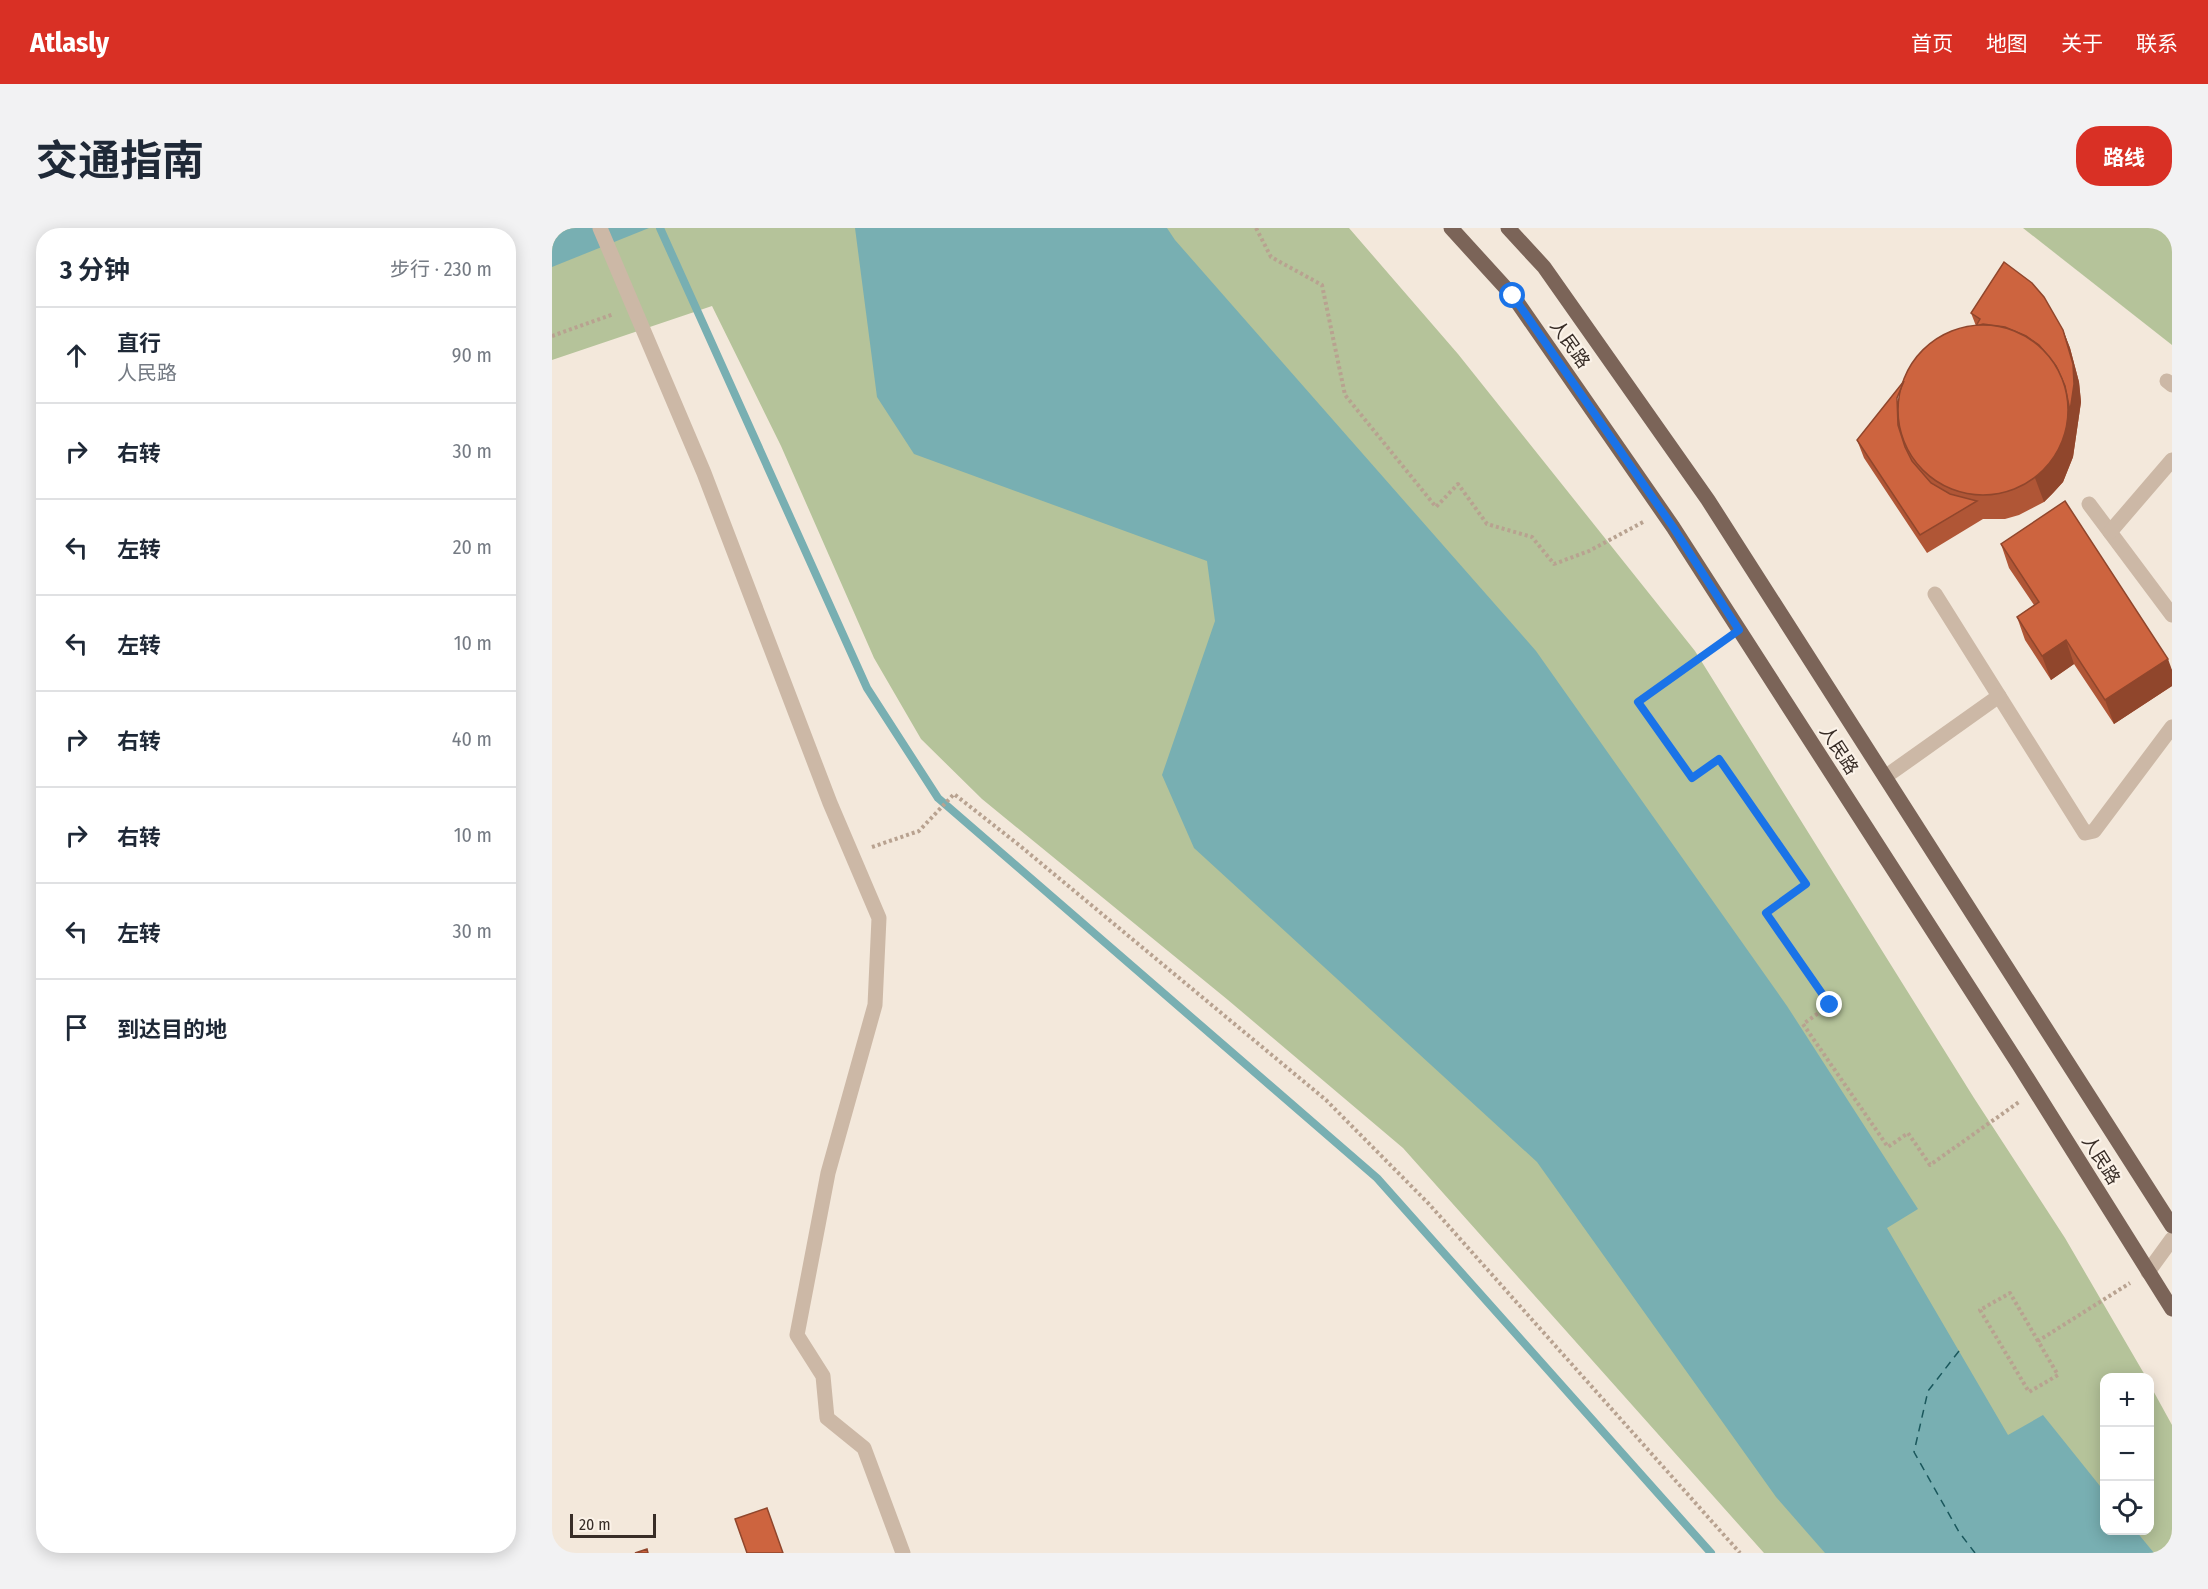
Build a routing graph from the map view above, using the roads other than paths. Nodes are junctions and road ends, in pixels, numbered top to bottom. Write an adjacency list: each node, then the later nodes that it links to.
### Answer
1 (600, 228): 16 (street)
2 (1451, 228): 14 (main road, 人民路)
3 (1508, 228): 11 (main road, 人民路)
4 (2172, 460): 6 (street)
5 (2089, 504): 6 (street)
6 (2110, 532): 8 (street)
7 (1935, 594): 9 (street)
8 (2172, 615)
9 (1999, 696): 10 (street); 11 (street)
10 (2172, 727)
11 (1885, 777): 12 (main road, 人民路)
12 (2172, 1226)
13 (2172, 1239): 14 (street)
14 (2148, 1272): 15 (main road, 人民路)
15 (2172, 1309)
16 (903, 1553)

